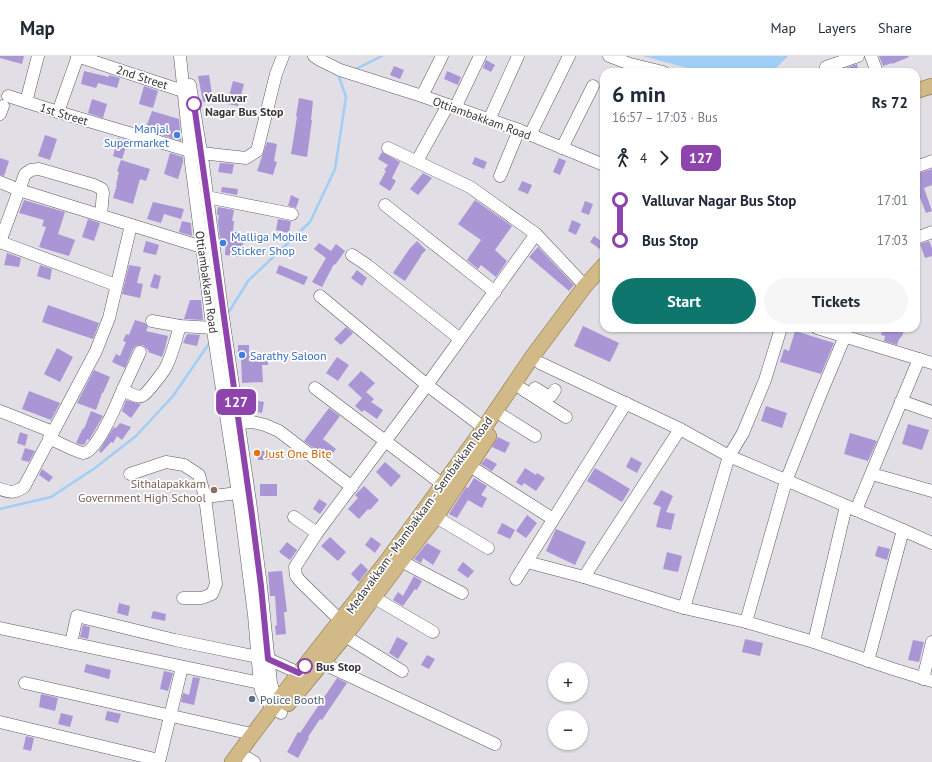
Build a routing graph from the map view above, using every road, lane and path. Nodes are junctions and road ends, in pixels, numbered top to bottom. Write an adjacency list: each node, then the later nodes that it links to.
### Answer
1 (38, 56): 24 (street)
2 (78, 56): 20 (street, 2nd Street); 27 (street)
3 (180, 56): 20 (street, Ottiambakkam Road)
4 (184, 56): 32 (street, Ottiambakkam Road)
5 (284, 56): 32 (street, 1st Street)
6 (442, 56): 21 (street)
7 (480, 56): 26 (street)
8 (518, 56): 28 (street)
9 (569, 56): 29 (street)
10 (609, 56): 15 (street)
11 (858, 56): 14 (street)
12 (871, 56): 16 (street)
13 (318, 58): 21 (street, Ottiambakkam Road)
14 (826, 67)
15 (646, 68)
16 (876, 68)
17 (593, 86): 31 (street)
18 (932, 86): 19 (main road)
19 (920, 90)
20 (184, 91): 32 (street, Ottiambakkam Road)
21 (422, 96): 26 (street, Ottiambakkam Road)
22 (932, 96): 23 (main road)
23 (920, 100)
24 (26, 102): 25 (street, 1st Street); 27 (street, 1st Street)
25 (4, 105)
26 (452, 107): 28 (street, Ottiambakkam Road); 33 (street)
27 (58, 112): 32 (street, 1st Street)
28 (489, 120): 29 (street, Ottiambakkam Road)
29 (525, 132): 31 (street, Ottiambakkam Road); 37 (street)
30 (388, 148): 33 (street)
31 (562, 148): 35 (street, Ottiambakkam Road)
32 (196, 152): 40 (street, Ottiambakkam Road); 49 (street, Ottiambakkam Road)
33 (417, 161): 46 (street)
34 (932, 161): 36 (street)
35 (600, 164)
36 (920, 166)
37 (500, 176)
38 (0, 182): 39 (street)
39 (19, 190): 43 (street); 43 (street); 48 (street)
40 (207, 197): 42 (street); 49 (street, Ottiambakkam Road)
41 (385, 205): 55 (street)
42 (292, 214)
43 (101, 215): 44 (street)
44 (131, 225): 49 (street); 53 (street)
45 (932, 232): 47 (street)
46 (536, 234): 54 (street); 55 (street)
47 (920, 236)
48 (0, 242): 53 (street)
49 (208, 246): 59 (street, Ottiambakkam Road); 79 (street, Ottiambakkam Road)
50 (352, 255): 63 (street)
51 (600, 270): 54 (main road, Medavakkam - Mambakkam - Sembakkam Road)
52 (600, 280): 66 (main road, Medavakkam - Mambakkam - Sembakkam Road)
53 (116, 285): 82 (street)
54 (585, 286): 80 (main road, Medavakkam - Mambakkam - Sembakkam Road)
55 (495, 292): 63 (street)
56 (320, 296): 68 (street)
57 (152, 321): 58 (street)
58 (180, 326): 59 (street); 71 (street)
59 (213, 330): 94 (street, Ottiambakkam Road)
60 (781, 332): 85 (street)
61 (831, 332): 62 (street)
62 (845, 336): 65 (street); 89 (street)
63 (460, 339): 68 (street)
64 (140, 352): 71 (street)
65 (919, 359): 67 (street); 73 (street)
66 (540, 363): 69 (main road, Medavakkam - Mambakkam - Sembakkam Road); 74 (street)
67 (932, 363)
68 (427, 385): 80 (street); 84 (street)
69 (524, 386): 72 (street); 77 (main road, Medavakkam - Mambakkam - Sembakkam Road); 78 (street)
70 (315, 388): 84 (street)
71 (123, 389): 82 (street)
72 (555, 390)
73 (902, 400): 76 (street); 88 (street)
74 (626, 403): 81 (street); 99 (street)
75 (0, 411): 82 (street)
76 (932, 412)
77 (503, 416): 83 (street); 86 (main road, Medavakkam - Mambakkam - Sembakkam Road)
78 (566, 417)
79 (239, 423): 90 (street); 120 (street, Ottiambakkam Road)
80 (484, 428): 91 (main road, Medavakkam - Mambakkam - Sembakkam Road)
81 (680, 429): 85 (street); 106 (street)
82 (51, 435): 92 (street)
83 (535, 436)
84 (386, 441): 90 (street); 91 (street)
85 (729, 456): 89 (street); 111 (street)
86 (470, 466): 91 (main road, Medavakkam - Mambakkam - Sembakkam Road); 99 (street)
87 (130, 474): 95 (street)
88 (872, 474): 93 (street); 96 (street)
89 (786, 481): 96 (street); 113 (street)
90 (352, 487): 101 (street)
91 (447, 488): 97 (main road, Medavakkam - Mambakkam - Sembakkam Road); 112 (main road, Medavakkam - Mambakkam - Sembakkam Road)
92 (0, 489)
93 (932, 492)
94 (238, 493): 95 (street); 120 (street, Ottiambakkam Road)
95 (205, 497): 110 (street)
96 (851, 508): 100 (street); 117 (street)
97 (436, 517): 103 (street); 104 (main road, Medavakkam - Mambakkam - Sembakkam Road)
98 (294, 518): 101 (street)
99 (553, 519): 105 (street)
100 (903, 530): 102 (street); 121 (street)
101 (317, 533): 112 (street)
102 (932, 543)
103 (488, 548)
104 (401, 561): 108 (street); 109 (main road, Medavakkam - Mambakkam - Sembakkam Road)
105 (527, 562): 106 (street); 107 (street)
106 (584, 577): 111 (street)
107 (516, 579)
108 (462, 593)
109 (373, 597): 115 (street); 116 (main road, Medavakkam - Mambakkam - Sembakkam Road)
110 (183, 598)
111 (684, 608): 113 (street)
112 (341, 621): 125 (main road, Medavakkam - Mambakkam - Sembakkam Road)
113 (746, 622): 117 (street)
114 (0, 628): 119 (street)
115 (433, 632)
116 (345, 636): 122 (main road, Medavakkam - Mambakkam - Sembakkam Road); 124 (street)
117 (814, 642): 121 (street)
118 (932, 642): 126 (street)
119 (71, 643): 120 (street); 123 (street)
120 (263, 658): 125 (street); 128 (street, Ottiambakkam Road); 129 (street, Ottiambakkam Road)
121 (868, 661): 126 (street)
122 (322, 663): 129 (main road, Medavakkam - Mambakkam - Sembakkam Road); 133 (street)
123 (182, 667): 128 (street); 130 (street)
124 (402, 671)
125 (299, 673): 129 (main road, Medavakkam - Mambakkam - Sembakkam Road)
126 (927, 680)
127 (25, 682): 130 (street)
128 (260, 683): 129 (street, Ottiambakkam Road)
129 (280, 706): 132 (main road, Medavakkam - Mambakkam - Sembakkam Road); 135 (main road, Medavakkam - Mambakkam - Sembakkam Road)
130 (170, 716): 132 (street); 134 (street)
131 (0, 722): 134 (street)
132 (252, 734): 136 (main road, Medavakkam - Mambakkam - Sembakkam Road)
133 (495, 744)
134 (159, 761)
135 (249, 761)
136 (232, 762)

